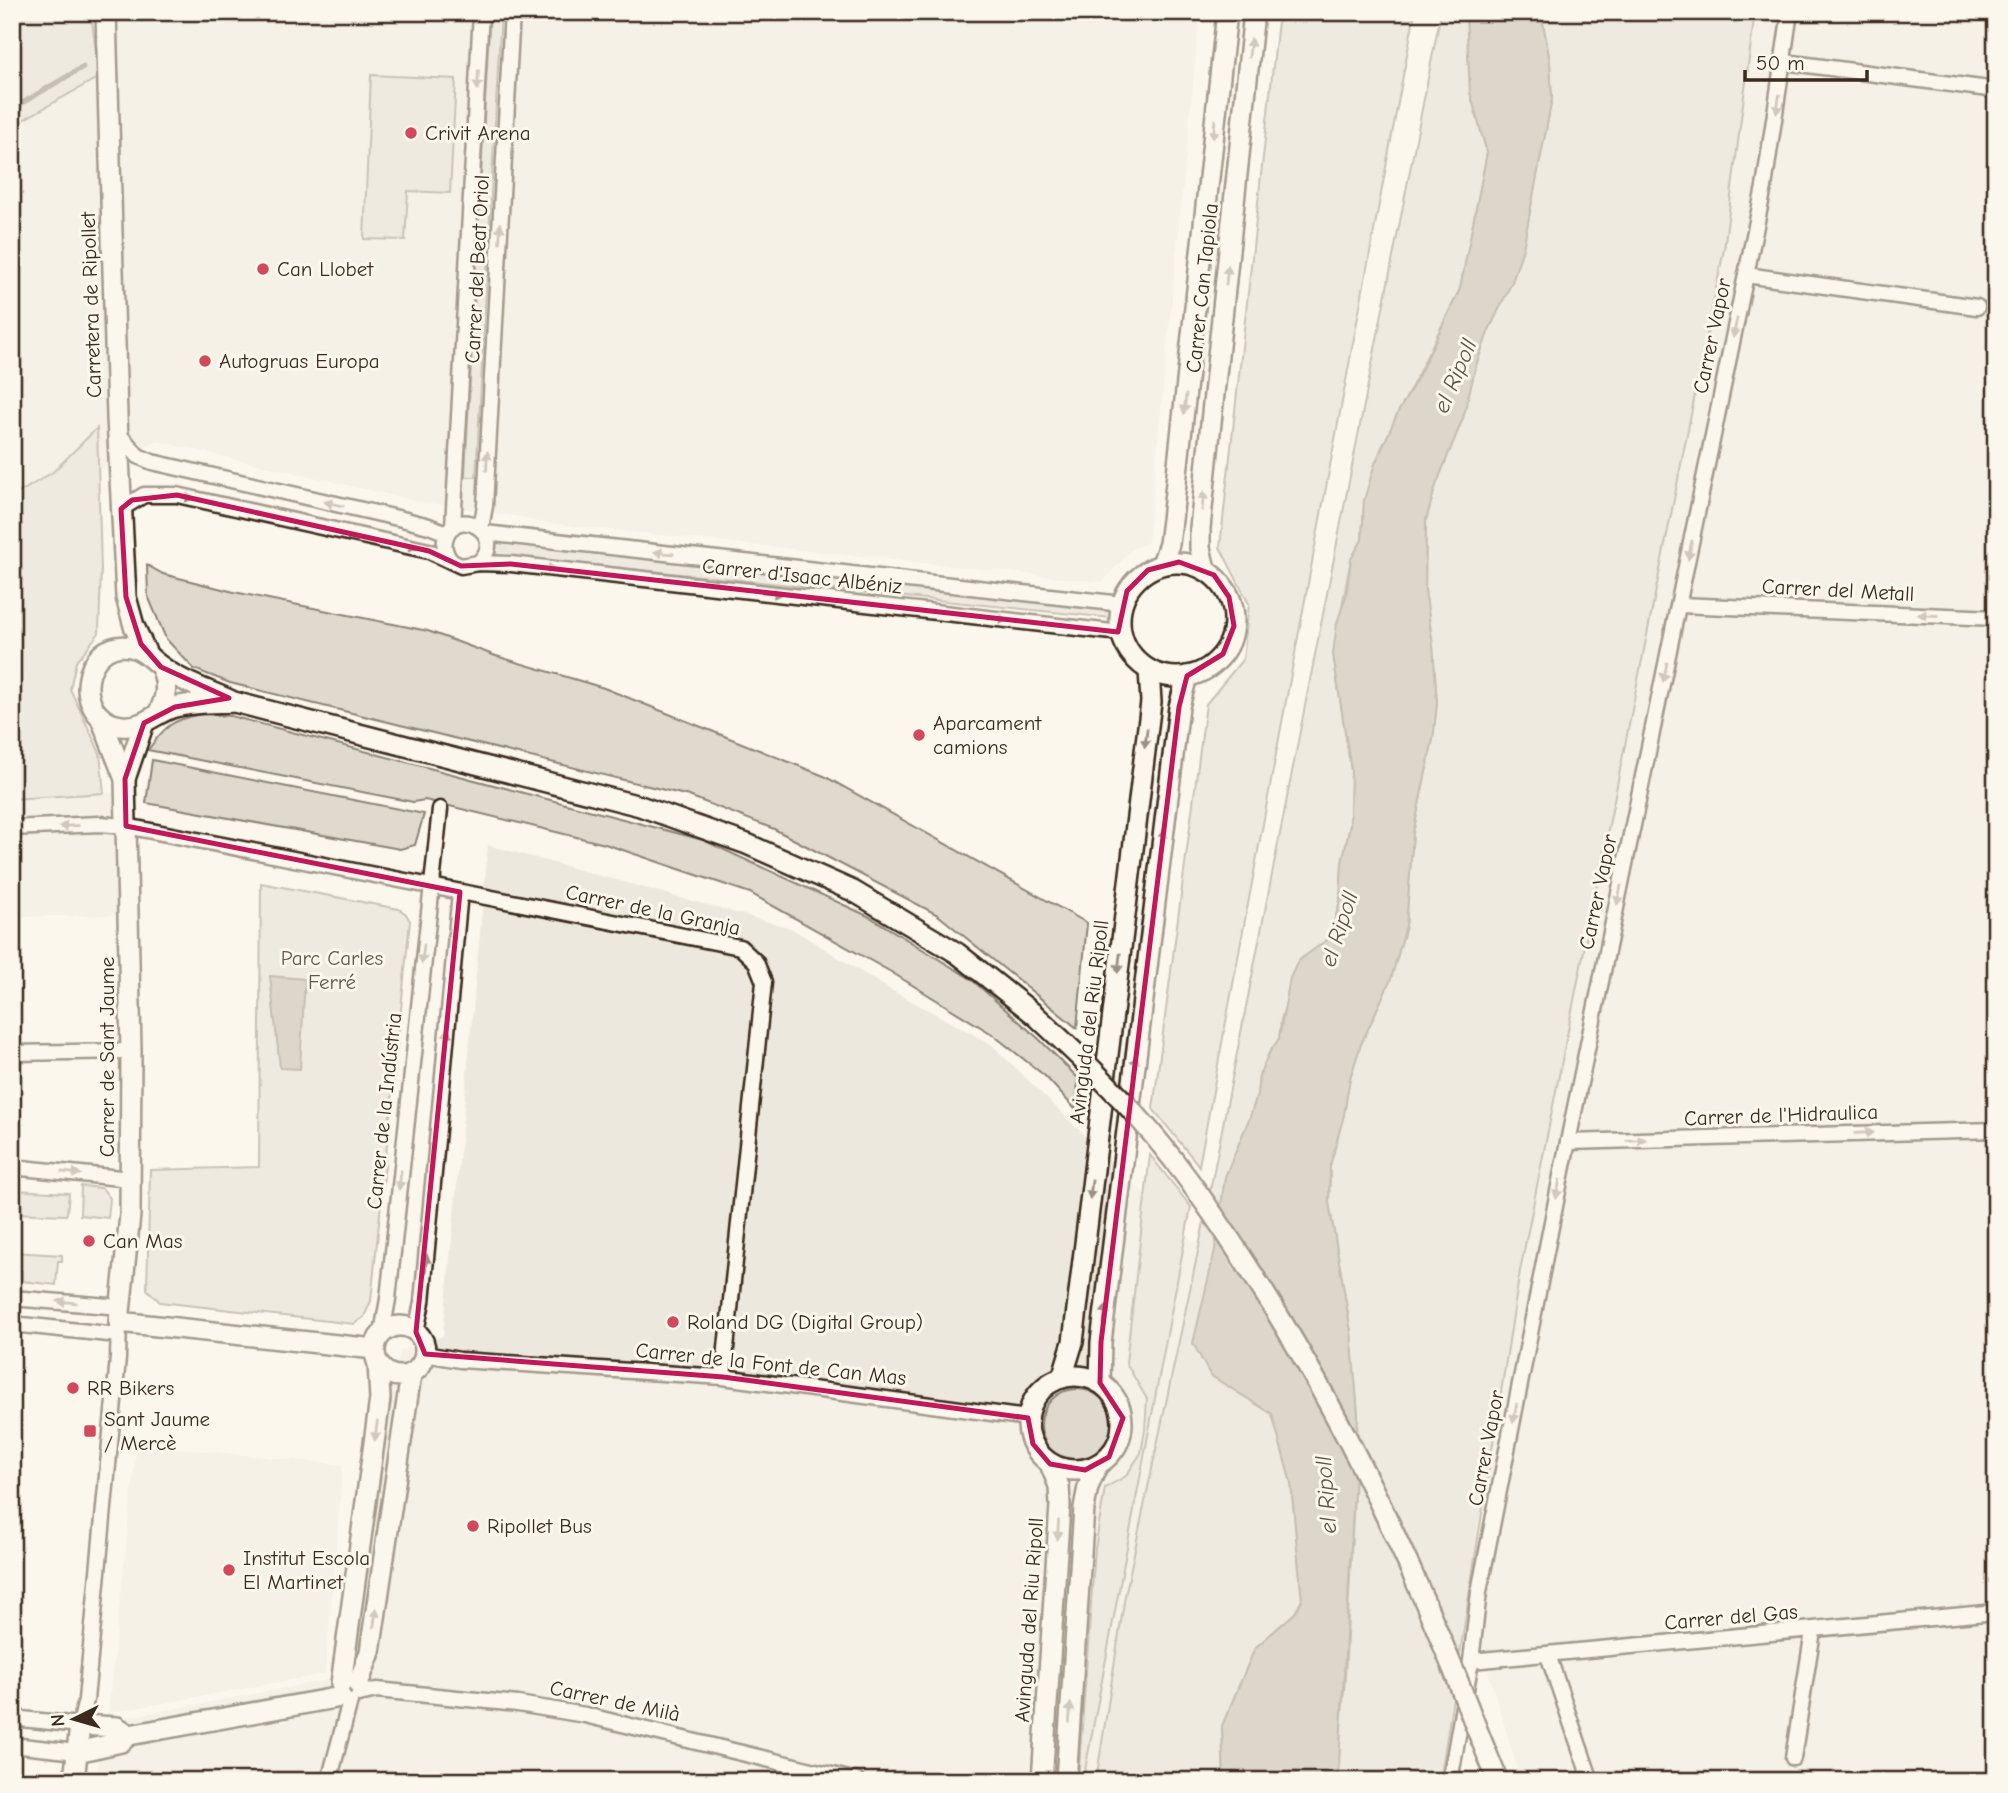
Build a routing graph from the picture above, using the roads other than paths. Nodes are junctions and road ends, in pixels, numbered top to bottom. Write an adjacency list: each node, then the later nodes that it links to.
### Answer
1 (106, 12): 11 (street, Carretera de Ripollet)
2 (481, 12): 13 (street, Carrer del Beat Oriol, one-way to 13)
3 (512, 12): 14 (street, Carrer del Beat Oriol, one-way to 3)
4 (1227, 12): 17 (street, Carrer Can Tapiola, one-way to 17)
5 (1254, 12): 18 (street, Carrer Can Tapiola, one-way to 5)
6 (1790, 12): 7 (street, Carrer Vapor)
7 (1784, 62): 8 (street); 9 (street, Carrer Vapor, one-way to 9)
8 (1996, 90)
9 (1746, 275): 10 (street); 21 (street, Carrer Vapor, one-way to 21)
10 (1977, 307)
11 (118, 433): 12 (street, Carretera de Ripollet); 13 (street, Carrer d'Isaac Albéniz, one-way to 11)
12 (121, 509): 15 (street, Carrer d'Isaac Albéniz, one-way to 15); 19 (street, Carretera de Ripollet)
13 (450, 530): 14 (street, Carrer d'Isaac Albéniz); 15 (street)
14 (483, 531): 16 (street); 20 (street, Carrer d'Isaac Albéniz, one-way to 14)
15 (451, 561): 16 (street, Carrer d'Isaac Albéniz)
16 (478, 563): 23 (street, Carrer d'Isaac Albéniz, one-way to 23)
17 (1162, 564): 18 (street); 20 (street)
18 (1205, 569): 27 (street)
19 (126, 597): 24 (street, Carretera de Ripollet); 25 (street, Carretera de Ripollet)
20 (1122, 604): 23 (street)
21 (1679, 605): 22 (street, Carrer del Metall, one-way to 21); 40 (street, Carrer Vapor, one-way to 40)
22 (1996, 618)
23 (1122, 633): 26 (street)
24 (113, 649): 25 (street); 29 (street)
25 (154, 660): 28 (street); 30 (street)
26 (1149, 670): 27 (street); 51 (street, Avinguda del Riu Ripoll, one-way to 51)
27 (1187, 676): 52 (street, one-way to 27)
28 (234, 702): 30 (street); 74 (street, bridge)
29 (100, 716): 30 (street); 31 (street, Carrer de Sant Jaume)
30 (151, 719): 31 (street, Carrer de Sant Jaume)
31 (125, 779): 33 (street, Carrer de Sant Jaume)
32 (440, 809): 35 (street, Carrer de la Indústria)
33 (126, 827): 34 (street, Carrer de la Granja, one-way to 34); 35 (street, Carrer de la Granja); 37 (street, Carrer de Sant Jaume)
34 (12, 828)
35 (430, 886): 36 (street, Carrer de la Granja); 47 (street, Carrer de la Indústria, one-way to 47)
36 (460, 892): 46 (street, one-way to 36); 50 (street, Carrer de la Granja)
37 (131, 1051): 38 (street); 42 (street, Carrer de Sant Jaume)
38 (12, 1053)
39 (1996, 1130): 40 (street, Carrer de l'Hidraulica, one-way to 39)
40 (1568, 1142): 59 (street, Carrer Vapor, one-way to 59)
41 (12, 1167): 42 (street, one-way to 42)
42 (130, 1179): 44 (street, Carrer de Sant Jaume)
43 (12, 1298): 44 (street, one-way to 43)
44 (120, 1321): 45 (street); 47 (street); 62 (street, Carrer de Sant Jaume)
45 (12, 1324)
46 (416, 1332): 47 (street); 48 (street)
47 (378, 1348): 49 (street); 60 (street, Carrer de la Indústria, one-way to 60)
48 (425, 1354): 49 (street); 50 (street, Carrer de la Font de Can Mas)
49 (411, 1374): 60 (street, Carrer de la Indústria, one-way to 49)
50 (723, 1377): 53 (street, Carrer de la Font de Can Mas)
51 (1062, 1378): 52 (street); 53 (street)
52 (1100, 1383): 55 (street)
53 (1028, 1418): 54 (street)
54 (1050, 1464): 55 (street); 68 (street, Avinguda del Riu Ripoll, one-way to 68)
55 (1097, 1466): 72 (street, one-way to 55)
56 (1996, 1612): 57 (street, Carrer del Gas)
57 (1813, 1631): 58 (street, Carrer del Gas); 66 (street)
58 (1548, 1655): 59 (street, Carrer del Gas); 67 (street)
59 (1471, 1661): 73 (street, Carrer Vapor)
60 (350, 1692): 63 (street, Carrer de Milà); 70 (street, Carrer de la Indústria); 71 (street, Carrer de Milà)
61 (12, 1718): 62 (street)
62 (80, 1725): 63 (street, Carrer de Milà); 65 (street, Carrer de Sant Jaume)
63 (130, 1735): 65 (street, Carrer de Milà)
64 (12, 1745): 65 (street)
65 (78, 1752): 69 (street, Carrer de Sant Jaume)
66 (1793, 1758)
67 (1589, 1775)
68 (1040, 1779)
69 (74, 1781)
70 (329, 1781)
71 (857, 1781)
72 (1066, 1781)
73 (1450, 1781)
74 (1498, 1781)

